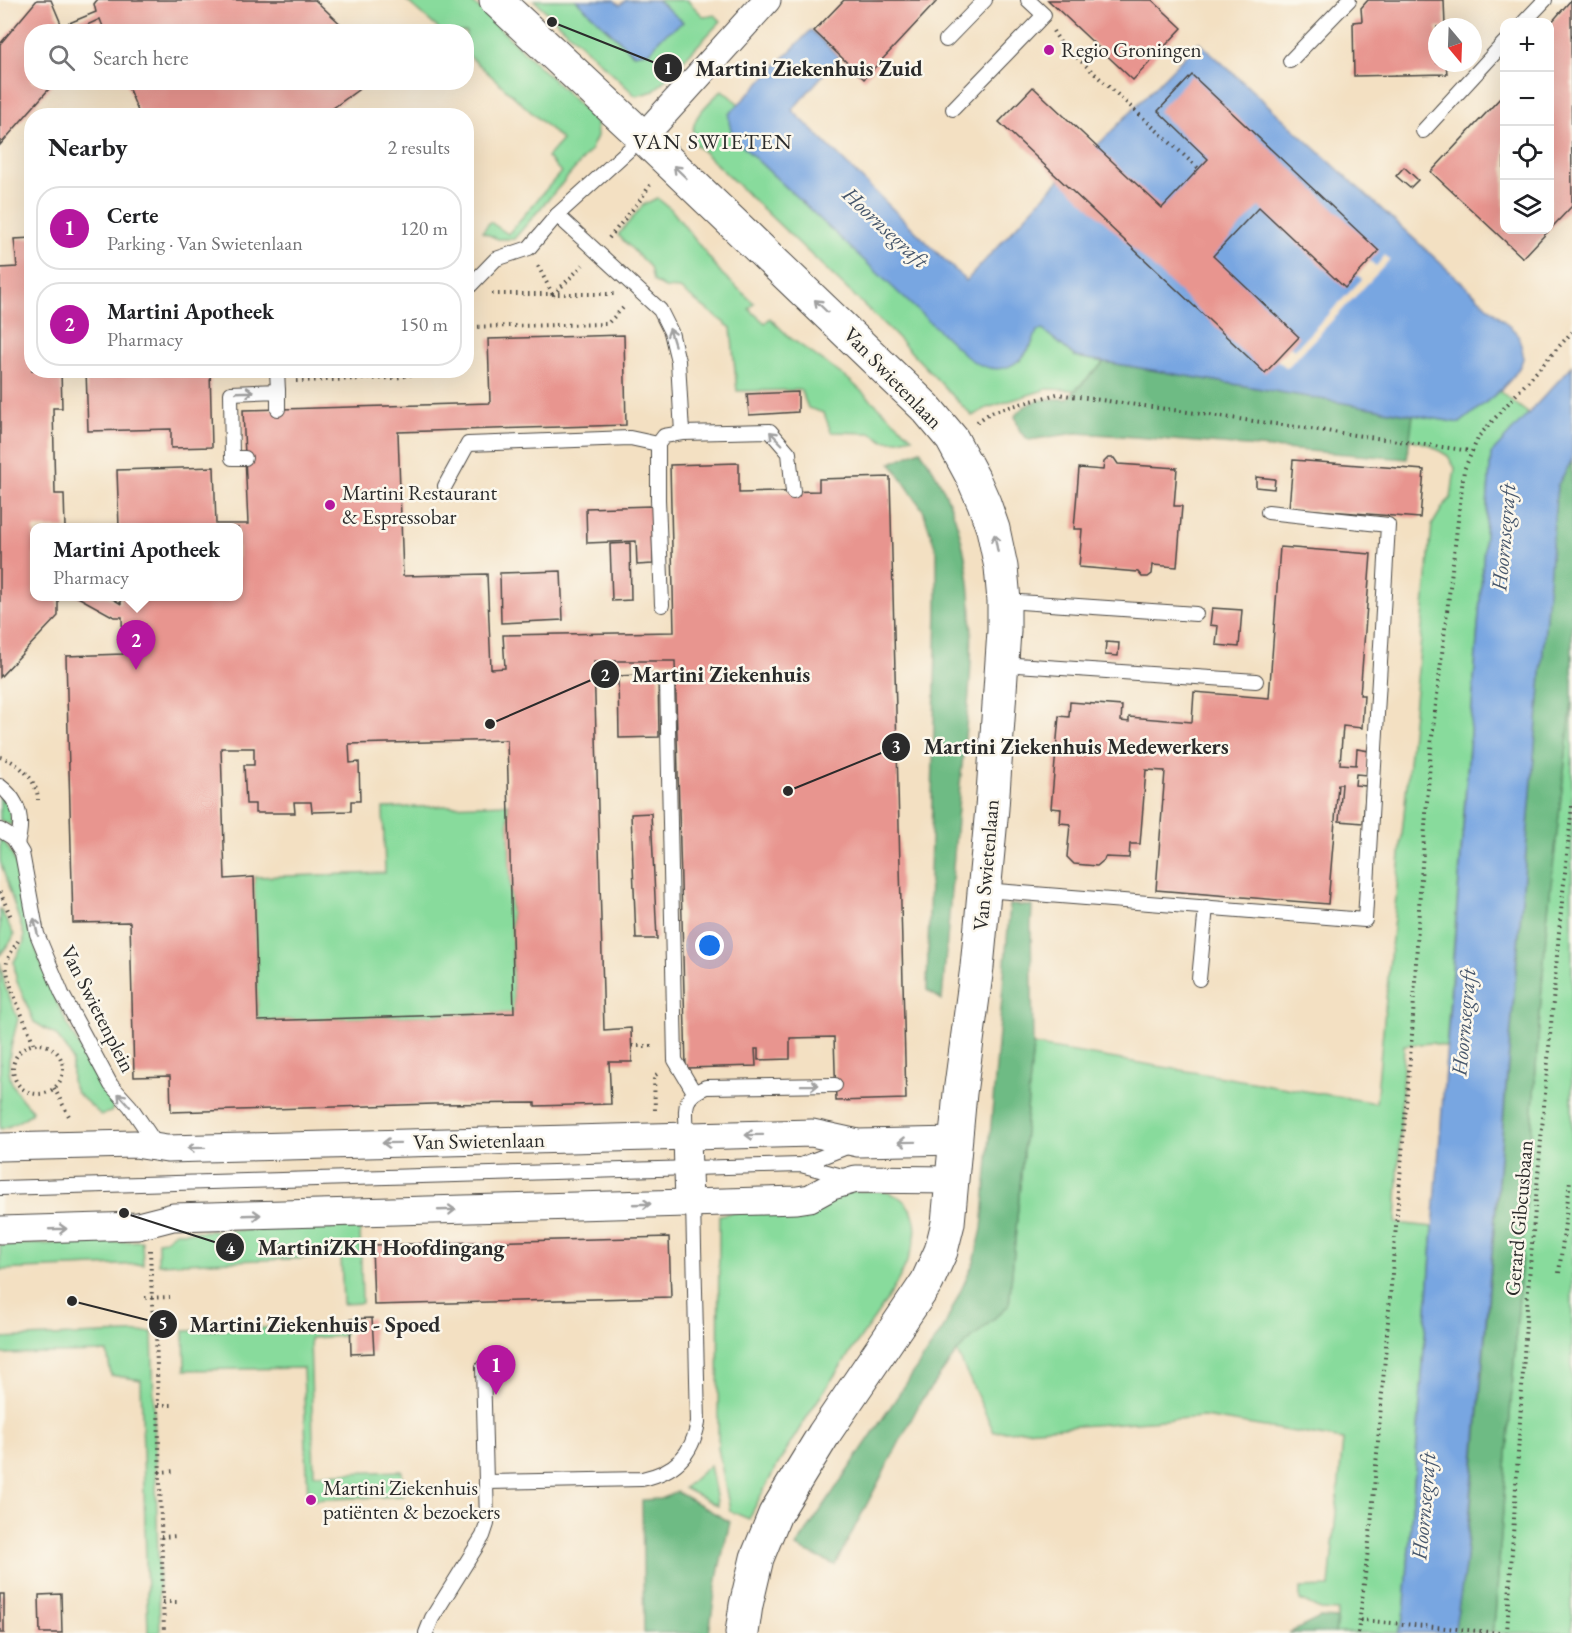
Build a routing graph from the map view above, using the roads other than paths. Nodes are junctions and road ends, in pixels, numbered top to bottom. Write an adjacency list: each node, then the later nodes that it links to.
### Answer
1 (496, 0): 13 (street, Van Swietenlaan)
2 (766, 0): 13 (street)
3 (985, 0): 8 (lane)
4 (1028, 0): 11 (lane)
5 (1349, 0): 10 (lane)
6 (1545, 0): 7 (lane)
7 (1528, 18)
8 (946, 40)
9 (1500, 47): 12 (lane)
10 (1290, 61)
11 (953, 109)
12 (1423, 131)
13 (655, 148): 14 (lane); 24 (street, Van Swietenlaan, one-way to 13)
14 (557, 215): 15 (lane); 18 (lane, one-way to 14)
15 (474, 282)
16 (278, 381): 17 (lane); 20 (lane, one-way to 16)
17 (278, 409)
18 (682, 433): 19 (lane); 22 (lane, one-way to 18)
19 (658, 444): 21 (lane); 25 (lane)
20 (245, 458)
21 (445, 486)
22 (793, 492)
23 (1268, 512): 34 (lane)
24 (1004, 601): 26 (lane); 27 (street, Van Swietenlaan)
25 (662, 605)
26 (1196, 614)
27 (1002, 664): 29 (lane); 33 (street, Van Swietenlaan)
28 (667, 681): 37 (lane)
29 (1256, 681)
30 (0, 786): 32 (lane, Van Swietenplein)
31 (0, 830): 32 (lane)
32 (17, 844): 42 (lane, Van Swietenplein, one-way to 32)
33 (984, 890): 34 (lane); 39 (street, Van Swietenlaan)
34 (1206, 907): 35 (lane)
35 (1199, 979)
36 (835, 1085): 37 (lane, one-way to 36)
37 (694, 1092): 38 (lane)
38 (687, 1137): 40 (street, Van Swietenlaan, one-way to 38); 42 (street, Van Swietenlaan, one-way to 42); 44 (street)
39 (957, 1141): 40 (street, Van Swietenlaan, one-way to 40); 46 (street, Van Swietenlaan)
40 (858, 1143): 43 (lane)
41 (0, 1147): 42 (street, Van Swietenlaan)
42 (158, 1147)
43 (801, 1165): 44 (lane, Van Swietenlaan); 45 (lane)
44 (688, 1169): 47 (lane, Van Swietenlaan); 48 (street)
45 (856, 1179): 46 (street); 48 (street)
46 (952, 1180): 53 (street, Van Swietenlaan)
47 (0, 1188)
48 (691, 1203): 49 (street, one-way to 48); 51 (lane)
49 (0, 1230)
50 (483, 1367): 51 (lane)
51 (486, 1482): 52 (lane)
52 (426, 1633)
53 (742, 1633)

